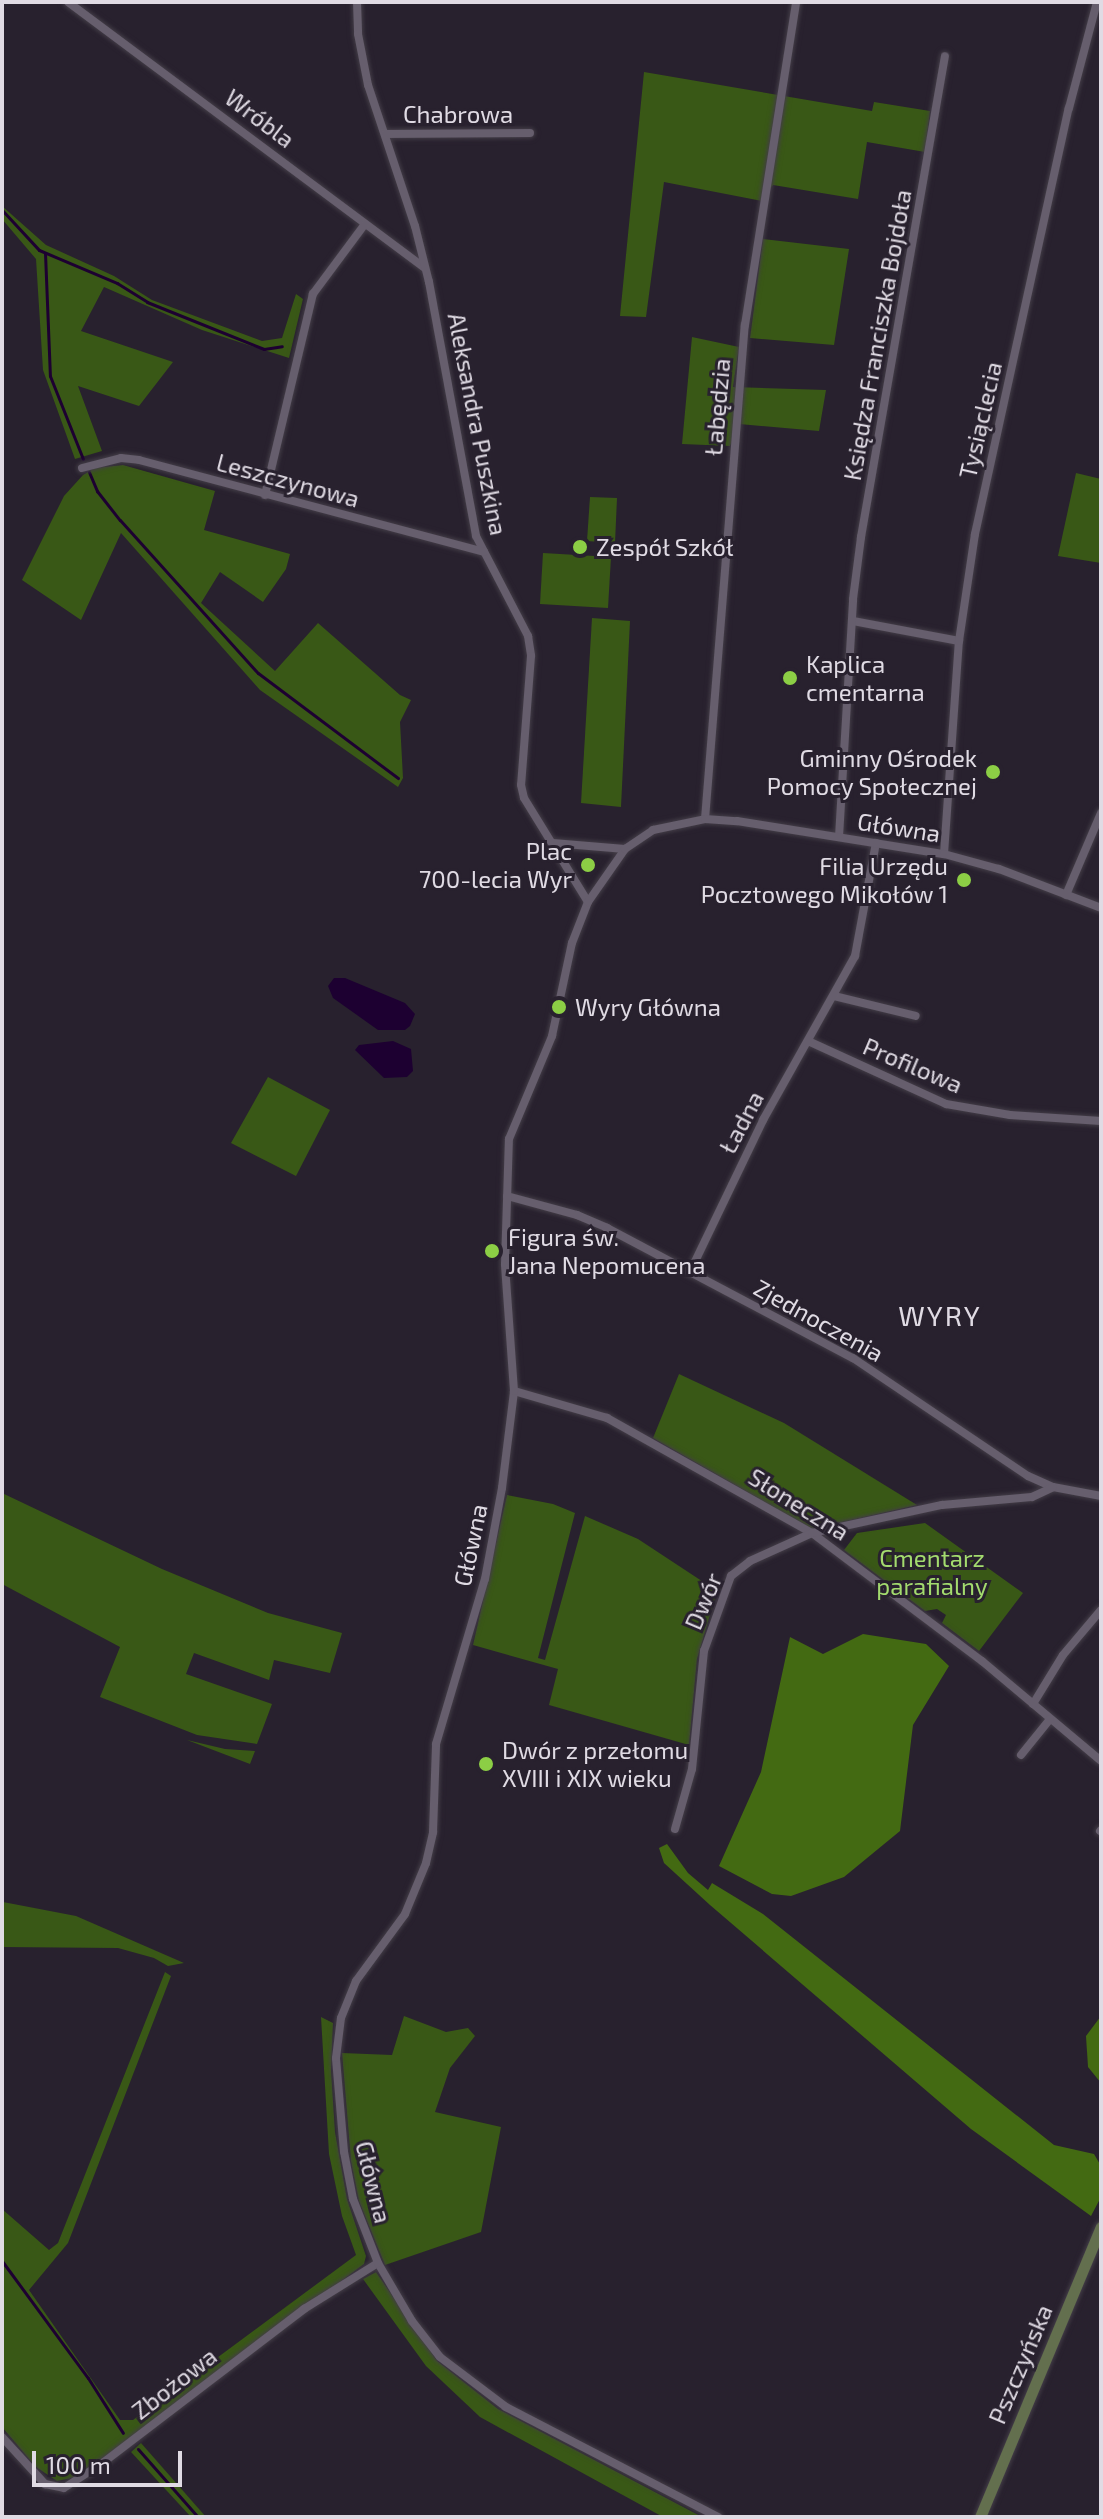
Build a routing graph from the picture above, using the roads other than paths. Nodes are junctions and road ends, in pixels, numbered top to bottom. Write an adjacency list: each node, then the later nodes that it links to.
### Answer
1 (68, 2): 8 (street, Wróbla)
2 (357, 2): 7 (street, Aleksandra Puszkina)
3 (796, 2): 16 (street, Łabędzia)
4 (1097, 2): 14 (street, Tysiąclecia)
5 (945, 56): 13 (street, Księdza Franciszka Bojdoła)
6 (530, 133): 7 (street, Chabrowa)
7 (385, 134): 9 (street, Aleksandra Puszkina)
8 (365, 224): 9 (street, Wróbla); 11 (street)
9 (425, 268): 12 (street, Aleksandra Puszkina)
10 (82, 468): 11 (street, Leszczynowa)
11 (265, 495): 12 (street, Leszczynowa)
12 (484, 552): 18 (street, Aleksandra Puszkina)
13 (853, 621): 14 (street); 17 (street, Księdza Franciszka Bojdoła)
14 (959, 641): 21 (street, Tysiąclecia)
15 (1101, 813): 22 (street)
16 (705, 819): 17 (street, Główna); 20 (street, Główna)
17 (839, 837): 19 (street, Główna)
18 (553, 843): 20 (street); 23 (street, Aleksandra Puszkina)
19 (876, 843): 21 (street, Główna); 25 (street, Ładna)
20 (625, 849): 23 (street, Główna)
21 (944, 854): 22 (street, Główna)
22 (1066, 895): 24 (street, Główna)
23 (588, 902): 29 (street, Główna)
24 (1101, 908)
25 (834, 996): 26 (street); 27 (street, Ładna)
26 (916, 1016)
27 (808, 1041): 28 (street, Profilowa); 30 (street, Ładna)
28 (1101, 1121)
29 (507, 1196): 30 (street, Zjednoczenia); 31 (street, Główna)
30 (690, 1272): 32 (street, Zjednoczenia)
31 (514, 1391): 34 (street, Słoneczna); 42 (street, Główna)
32 (1053, 1487): 33 (street, Zjednoczenia); 34 (street, Dwór)
33 (1101, 1496)
34 (812, 1533): 36 (street, Słoneczna); 40 (street, Dwór)
35 (1101, 1610): 36 (street)
36 (1033, 1704): 37 (street, Słoneczna)
37 (1050, 1719): 38 (street); 39 (street, Słoneczna)
38 (1021, 1755)
39 (1101, 1761)
40 (675, 1829)
41 (1101, 2227): 45 (main road, Pszczyńska)
42 (378, 2263): 43 (street, Zbożowa); 44 (street, Główna)
43 (2, 2437)
44 (718, 2517)
45 (980, 2517)

